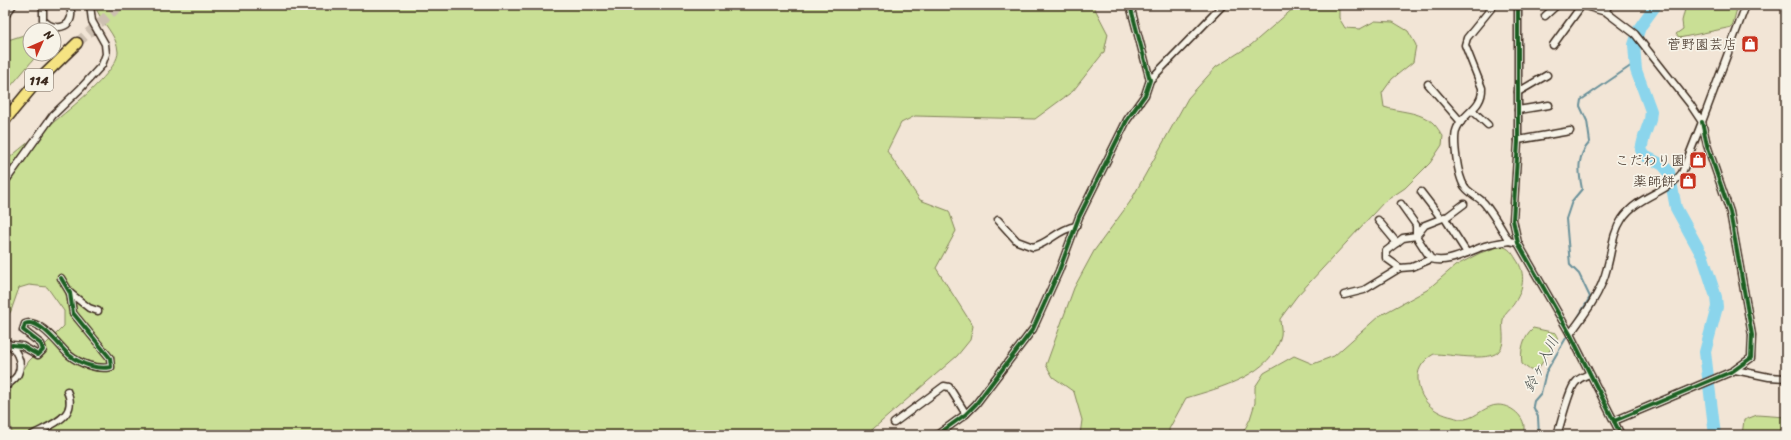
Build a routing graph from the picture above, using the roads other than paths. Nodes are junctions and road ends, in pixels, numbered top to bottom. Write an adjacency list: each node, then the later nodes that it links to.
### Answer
1 (13, 5): 13 (street)
2 (43, 5): 3 (street)
3 (69, 5)
4 (90, 5): 31 (street)
5 (1130, 5): 19 (street)
6 (1223, 5): 19 (street)
7 (1494, 5): 23 (street)
8 (1518, 5): 21 (street)
9 (1557, 5): 15 (street)
10 (1582, 5): 14 (street); 17 (street)
11 (1608, 5): 14 (street)
12 (1746, 5): 27 (street)
13 (8, 10)
14 (1606, 12): 27 (street)
15 (1545, 16)
16 (77, 43): 25 (highway, 114)
17 (1553, 45)
18 (1547, 75): 21 (street)
19 (1150, 80): 38 (street)
20 (1428, 84): 26 (street)
21 (1518, 92): 24 (street)
22 (1549, 105): 24 (street)
23 (1473, 110): 26 (street); 28 (street)
24 (1518, 110): 30 (street)
25 (5, 120)
26 (1461, 122): 41 (street)
27 (1702, 122): 50 (street); 53 (street)
28 (1488, 125)
29 (1570, 131): 30 (street)
30 (1518, 140): 42 (street)
31 (5, 182)
32 (1421, 192): 35 (street)
33 (1401, 204): 39 (street)
34 (1464, 204): 35 (street)
35 (1443, 218): 39 (street); 43 (street)
36 (998, 220): 38 (street)
37 (1378, 220): 40 (street)
38 (1076, 226): 58 (street)
39 (1416, 236): 40 (street); 44 (street)
40 (1397, 242): 45 (street)
41 (1509, 242): 42 (street); 43 (street)
42 (1518, 244): 50 (street)
43 (1467, 253): 44 (street)
44 (1431, 259): 45 (street)
45 (1400, 268): 48 (street)
46 (61, 278): 47 (street)
47 (70, 293): 49 (street); 52 (street)
48 (1344, 295)
49 (98, 311)
50 (1570, 334): 54 (street)
51 (5, 341): 52 (street)
52 (12, 345): 56 (street)
53 (1735, 370): 55 (street); 59 (street)
54 (1589, 374): 59 (street); 63 (street)
55 (1786, 378)
56 (5, 388)
57 (67, 391): 61 (street)
58 (966, 414): 60 (street); 62 (street)
59 (1614, 421): 64 (street)
60 (894, 423)
61 (32, 435)
62 (937, 435)
63 (1557, 435)
64 (1621, 435)

